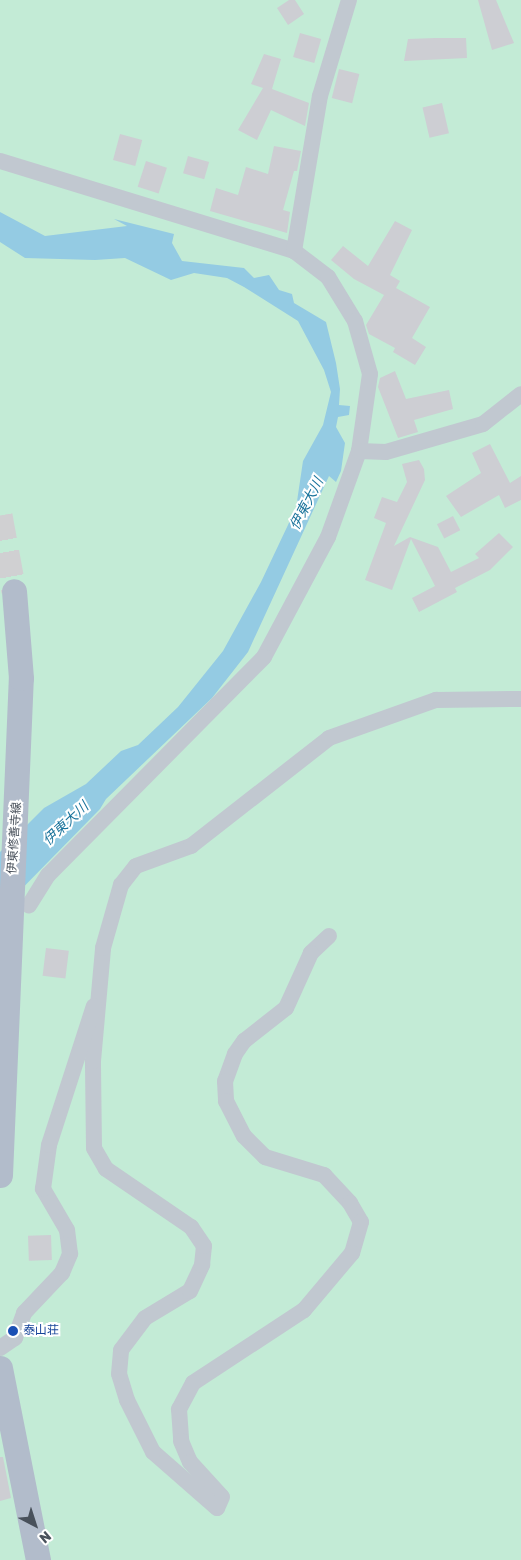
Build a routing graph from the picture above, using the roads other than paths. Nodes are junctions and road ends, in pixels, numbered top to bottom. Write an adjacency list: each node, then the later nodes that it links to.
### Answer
1 (349, 0): 3 (street)
2 (0, 162): 3 (street)
3 (294, 251): 5 (street)
4 (521, 394): 5 (street)
5 (359, 451): 8 (street)
6 (14, 590): 8 (main road, 伊東修善寺線)
7 (521, 699): 11 (street)
8 (20, 900): 9 (main road, 伊東修善寺線)
9 (4, 924): 12 (main road, 伊東修善寺線)
10 (329, 936): 11 (street)
11 (100, 998): 13 (street)
12 (0, 1175)
13 (0, 1348)
14 (0, 1368): 15 (main road)
15 (38, 1560)

